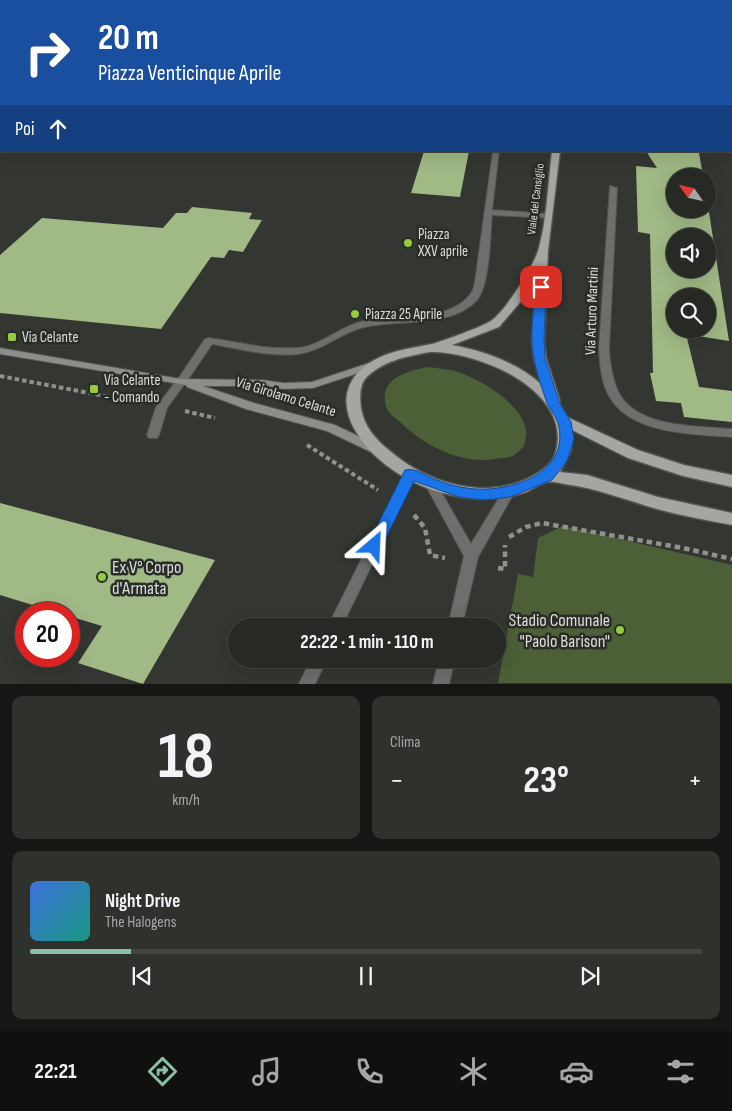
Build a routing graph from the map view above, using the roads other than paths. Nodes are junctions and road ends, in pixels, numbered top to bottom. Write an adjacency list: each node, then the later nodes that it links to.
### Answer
1 (496, 152): 4 (street)
2 (556, 152): 5 (main road, Viale del Cansiglio)
3 (613, 188): 13 (street, Via Arturo Martini)
4 (488, 212): 5 (street); 10 (street)
5 (549, 216): 6 (main road, Viale del Cansiglio)
6 (543, 251): 7 (main road, Viale del Cansiglio); 11 (main road, Viale del Cansiglio)
7 (430, 348): 9 (main road); 11 (main road)
8 (0, 351): 10 (main road, Via Girolamo Celante)
9 (379, 363): 10 (main road, Via Girolamo Celante); 15 (main road)
10 (181, 382): 14 (street); 15 (main road, Via Girolamo Celante)
11 (554, 404): 12 (main road)
12 (564, 422): 17 (main road); 18 (main road)
13 (732, 433)
14 (153, 434)
15 (380, 451): 16 (main road)
16 (410, 474): 19 (main road); 23 (street)
17 (547, 476): 20 (main road); 21 (main road)
18 (732, 481)
19 (431, 484): 20 (main road); 22 (street)
20 (510, 492): 22 (street)
21 (732, 519)
22 (471, 556): 24 (street)
23 (339, 618)
24 (456, 618)
25 (315, 668): 27 (street)
26 (445, 668): 28 (street)
27 (307, 684)
28 (441, 684)

